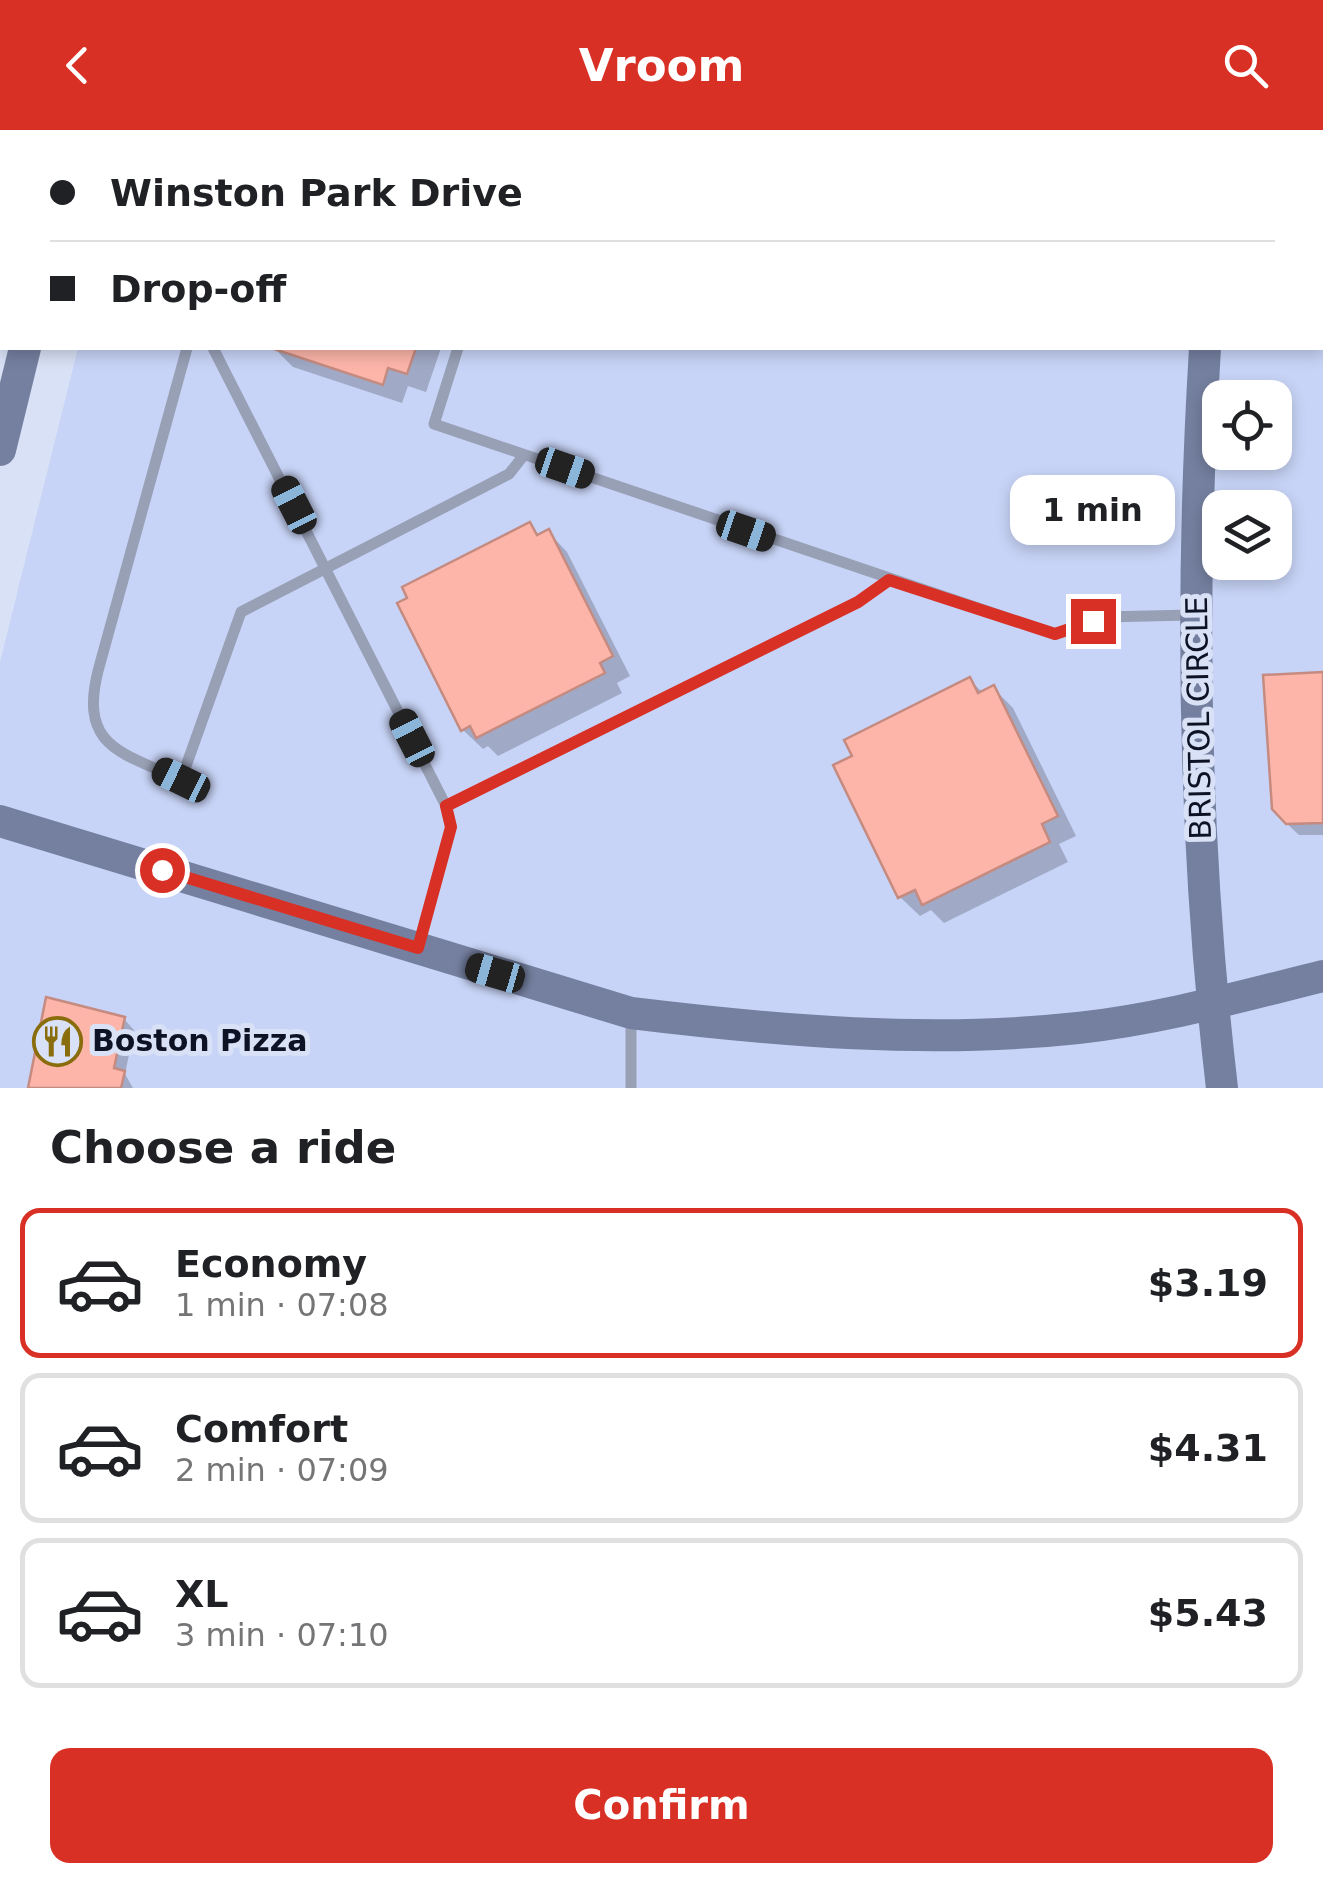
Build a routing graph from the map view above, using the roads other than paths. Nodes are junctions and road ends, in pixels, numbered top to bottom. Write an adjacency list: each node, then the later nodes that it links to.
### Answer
1 (25, 350): 6 (street)
2 (186, 350): 8 (lane)
3 (214, 350): 8 (lane)
4 (457, 350): 7 (lane)
5 (1205, 350): 10 (street, BRISTOL CIRCLE)
6 (0, 450)
7 (524, 454): 8 (lane); 9 (lane)
8 (326, 568): 11 (lane)
9 (889, 580): 10 (lane); 11 (lane)
10 (1196, 615): 15 (street, BRISTOL CIRCLE)
11 (446, 806): 13 (lane)
12 (0, 821): 13 (street)
13 (418, 948): 16 (street)
14 (1323, 976): 15 (street)
15 (1212, 1004): 16 (street); 18 (street, BRISTOL CIRCLE)
16 (631, 1013): 17 (lane)
17 (630, 1088)
18 (1222, 1088)

